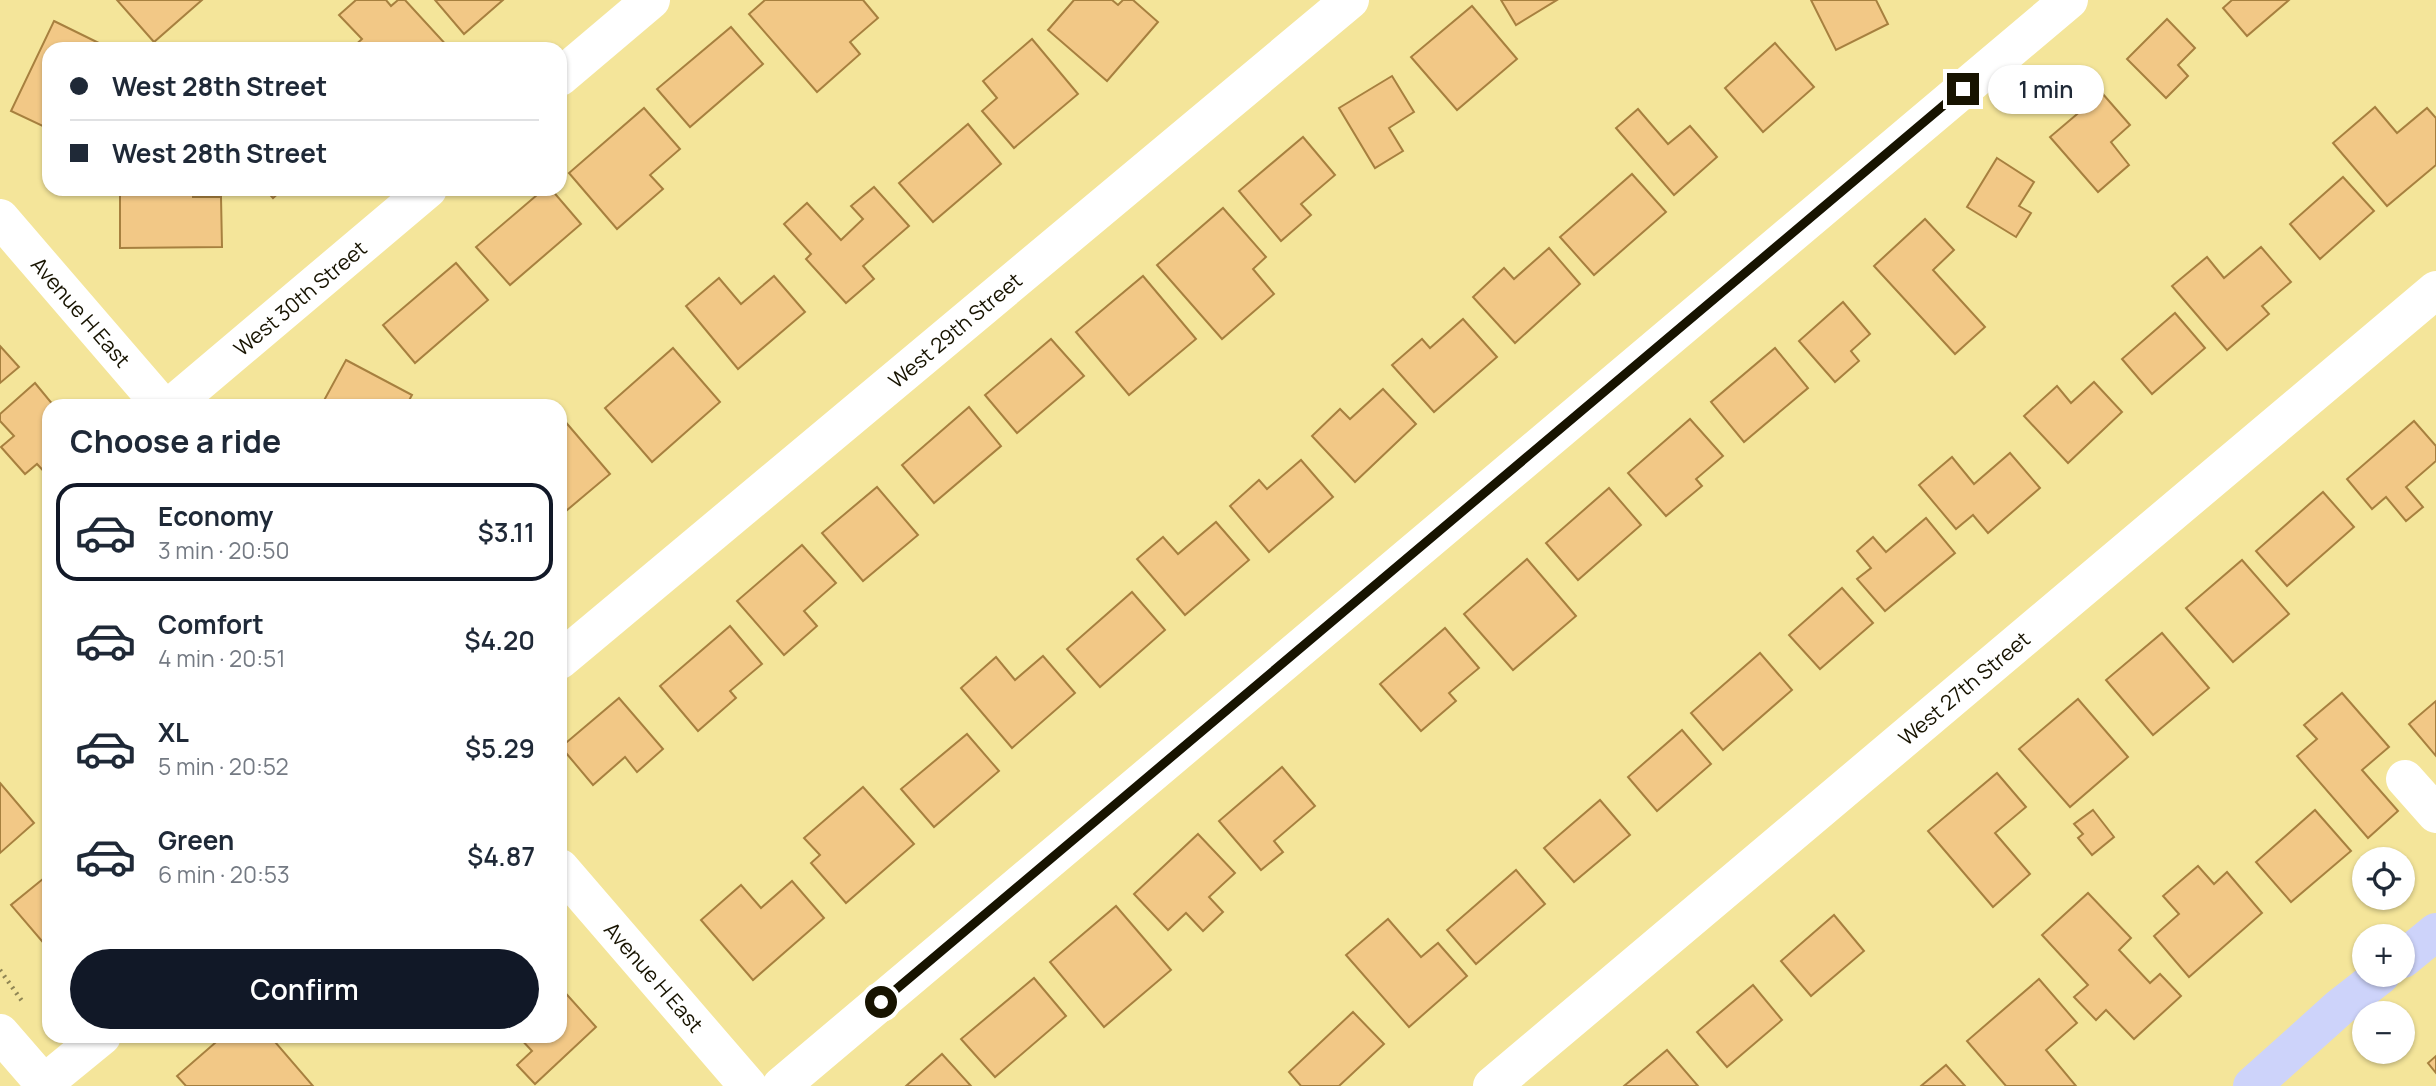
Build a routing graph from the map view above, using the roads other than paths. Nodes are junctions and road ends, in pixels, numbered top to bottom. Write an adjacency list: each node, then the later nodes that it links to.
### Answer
1 (651, 0): 4 (street)
2 (1350, 0): 10 (street, West 29th Street)
3 (2069, 0): 21 (street)
4 (567, 71)
5 (420, 196): 9 (street, West 30th Street)
6 (0, 218): 8 (street, Avenue H East)
7 (2436, 290): 22 (street, West 27th Street)
8 (156, 399)
9 (179, 399)
10 (567, 654)
11 (2405, 779): 12 (street)
12 (2436, 814)
13 (567, 876): 20 (street, Avenue H East)
14 (2436, 932): 15 (main road)
15 (2415, 949)
16 (2366, 987): 23 (main road)
17 (0, 1033): 19 (street)
18 (94, 1043): 19 (street)
19 (44, 1085)
20 (748, 1086)
21 (781, 1086)
22 (1492, 1086)
23 (2252, 1086)

